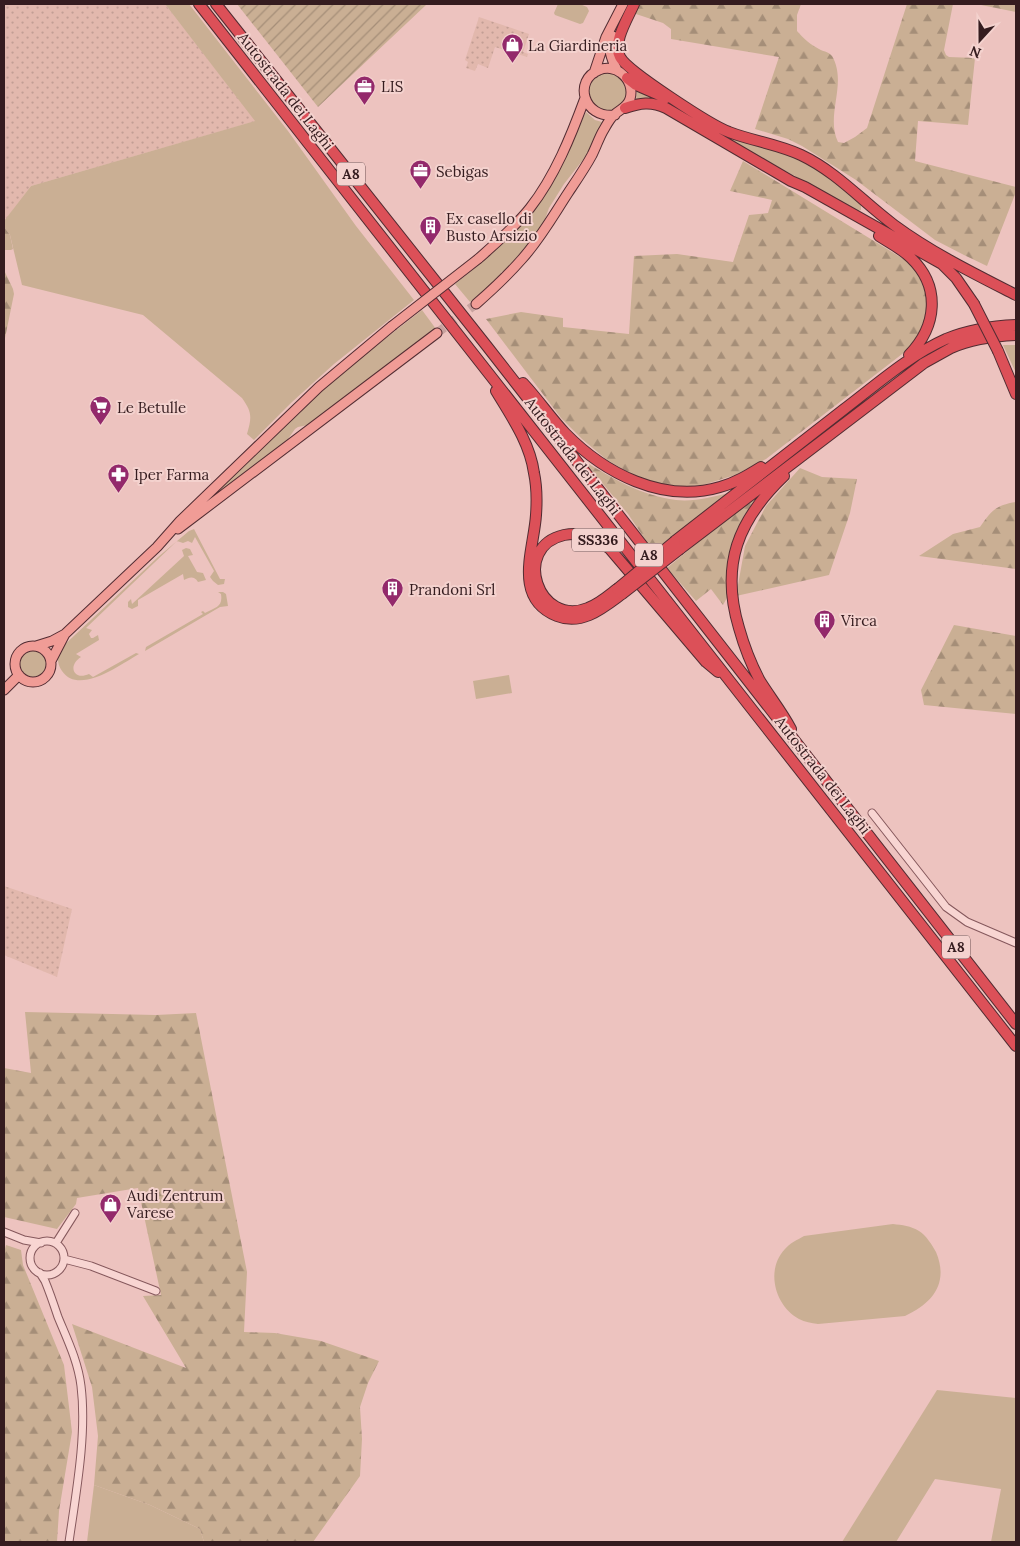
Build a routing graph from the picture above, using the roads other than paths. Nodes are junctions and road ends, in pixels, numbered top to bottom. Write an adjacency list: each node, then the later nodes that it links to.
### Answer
1 (199, 4): 22 (highway, Autostrada dei Laghi / A8)
2 (216, 4): 21 (highway, Autostrada dei Laghi / A8)
3 (623, 4): 7 (main road)
4 (629, 4): 6 (main road)
5 (634, 4): 11 (highway)
6 (618, 70): 7 (main road); 8 (main road)
7 (594, 72): 9 (main road)
8 (627, 78): 10 (main road); 11 (highway)
9 (585, 98): 12 (main road); 28 (main road, bridge)
10 (625, 108): 12 (main road); 13 (highway)
11 (691, 111): 14 (highway)
12 (614, 114): 17 (main road)
13 (791, 181): 15 (highway); 23 (highway)
14 (916, 240): 15 (highway); 16 (highway)
15 (942, 264): 24 (highway, bridge)
16 (1016, 295)
17 (476, 304)
18 (1016, 325): 23 (highway)
19 (437, 333): 28 (main road)
20 (1016, 336): 25 (highway)
21 (486, 345): 26 (highway); 36 (highway, Autostrada dei Laghi / A8)
22 (474, 355): 29 (highway); 34 (highway, Autostrada dei Laghi / A8)
23 (891, 374): 26 (highway)
24 (1016, 394)
25 (829, 435): 27 (highway); 36 (highway)
26 (790, 451): 27 (highway)
27 (678, 545): 29 (highway, bridge)
28 (156, 546): 30 (main road)
29 (619, 592): 34 (highway, SS336)
30 (65, 634): 31 (main road); 32 (main road)
31 (36, 646): 32 (main road); 33 (main road)
32 (51, 661): 33 (main road)
33 (19, 676): 35 (main road)
34 (734, 685): 40 (highway, Autostrada dei Laghi / A8)
35 (4, 690)
36 (812, 764): 39 (highway, Autostrada dei Laghi / A8)
37 (872, 813): 38 (street)
38 (1016, 943)
39 (1016, 1024)
40 (1016, 1046)
41 (75, 1213): 45 (street)
42 (4, 1232): 43 (street)
43 (16, 1237): 44 (street); 46 (street)
44 (40, 1242): 45 (street); 46 (street)
45 (56, 1243): 47 (street)
46 (31, 1255): 49 (street)
47 (64, 1259): 48 (street); 50 (street)
48 (57, 1272): 49 (street); 51 (street)
49 (40, 1273): 51 (street)
50 (156, 1291)
51 (50, 1295): 52 (street)
52 (69, 1542)

